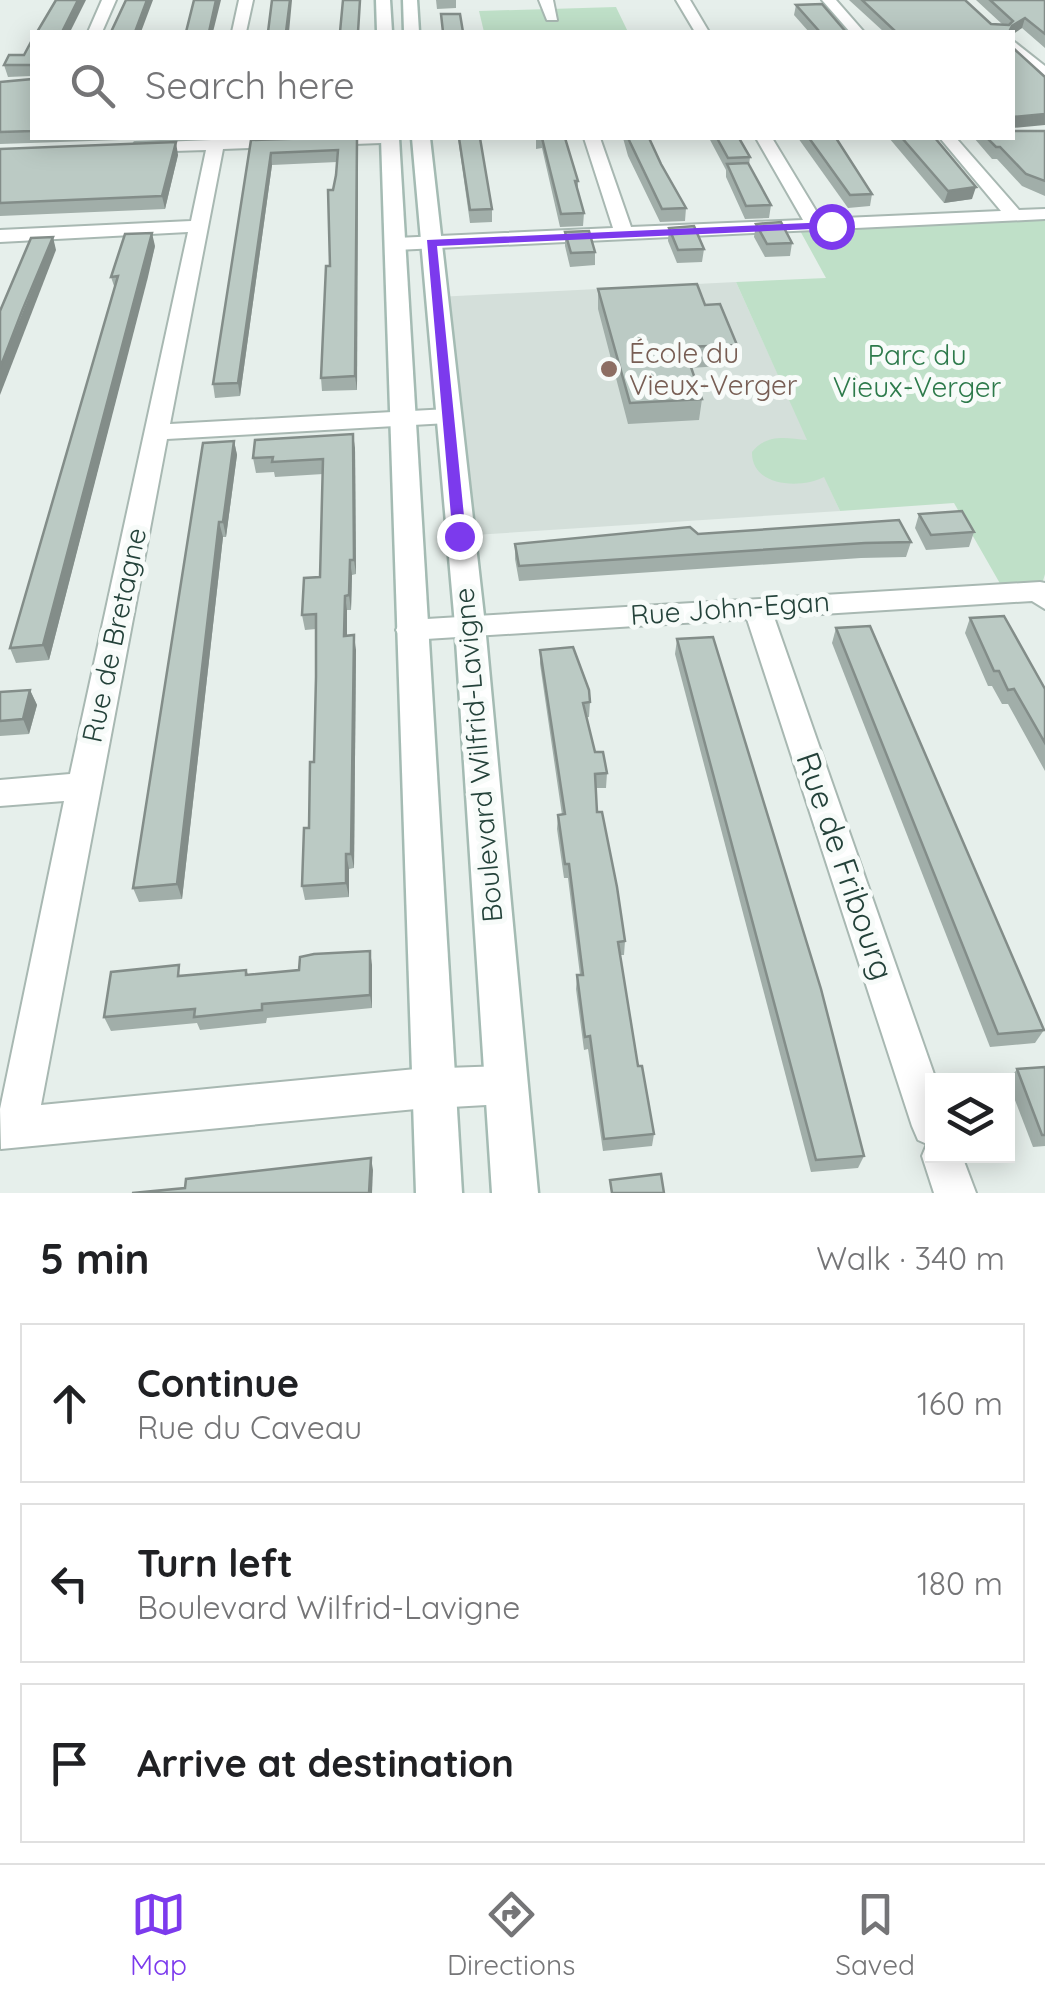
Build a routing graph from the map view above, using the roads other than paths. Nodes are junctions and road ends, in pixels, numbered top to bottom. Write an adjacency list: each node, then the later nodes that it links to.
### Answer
1 (109, 0): 9 (street)
2 (246, 0): 10 (street)
3 (383, 0): 11 (main road)
4 (410, 0): 12 (main road)
5 (546, 0): 8 (street)
6 (682, 0): 13 (street)
7 (829, 0): 14 (street)
8 (552, 17)
9 (96, 30)
10 (238, 30)
11 (384, 30)
12 (412, 30)
13 (701, 30)
14 (855, 30)
15 (1015, 47): 16 (street)
16 (1045, 74)
17 (326, 140): 23 (street)
18 (390, 140): 32 (main road, Boulevard Wilfrid-Lavigne)
19 (421, 140): 31 (main road, Boulevard Wilfrid-Lavigne)
20 (593, 140): 29 (street)
21 (765, 140): 28 (street)
22 (950, 140): 26 (street)
23 (216, 144): 24 (street); 27 (street, Rue de Bretagne)
24 (118, 148)
25 (1045, 214): 26 (street)
26 (1015, 216): 28 (street)
27 (199, 226): 30 (street); 35 (street, Rue de Bretagne)
28 (816, 226): 29 (street)
29 (624, 234): 31 (street)
30 (1, 238)
31 (431, 243): 32 (street); 33 (main road, Boulevard Wilfrid-Lavigne)
32 (396, 244): 34 (main road, Boulevard Wilfrid-Lavigne)
33 (448, 416): 34 (street); 38 (main road, Boulevard Wilfrid-Lavigne)
34 (404, 419): 35 (street); 39 (main road, Boulevard Wilfrid-Lavigne)
35 (158, 432): 40 (street, Rue de Bretagne)
36 (1045, 600): 37 (street, Rue John-Egan)
37 (757, 607): 38 (street, Rue John-Egan); 44 (street, Rue de Fribourg)
38 (470, 625): 39 (street, Rue John-Egan); 42 (main road, Boulevard Wilfrid-Lavigne)
39 (410, 630): 43 (main road, Boulevard Wilfrid-Lavigne)
40 (82, 786): 41 (street); 45 (street, Rue de Bretagne)
41 (0, 793)
42 (504, 1085): 43 (street); 48 (main road, Boulevard Wilfrid-Lavigne)
43 (434, 1088): 45 (street); 47 (main road, Boulevard Wilfrid-Lavigne)
44 (925, 1105)
45 (9, 1128)
46 (944, 1163): 49 (street)
47 (439, 1193)
48 (515, 1193)
49 (955, 1193)

